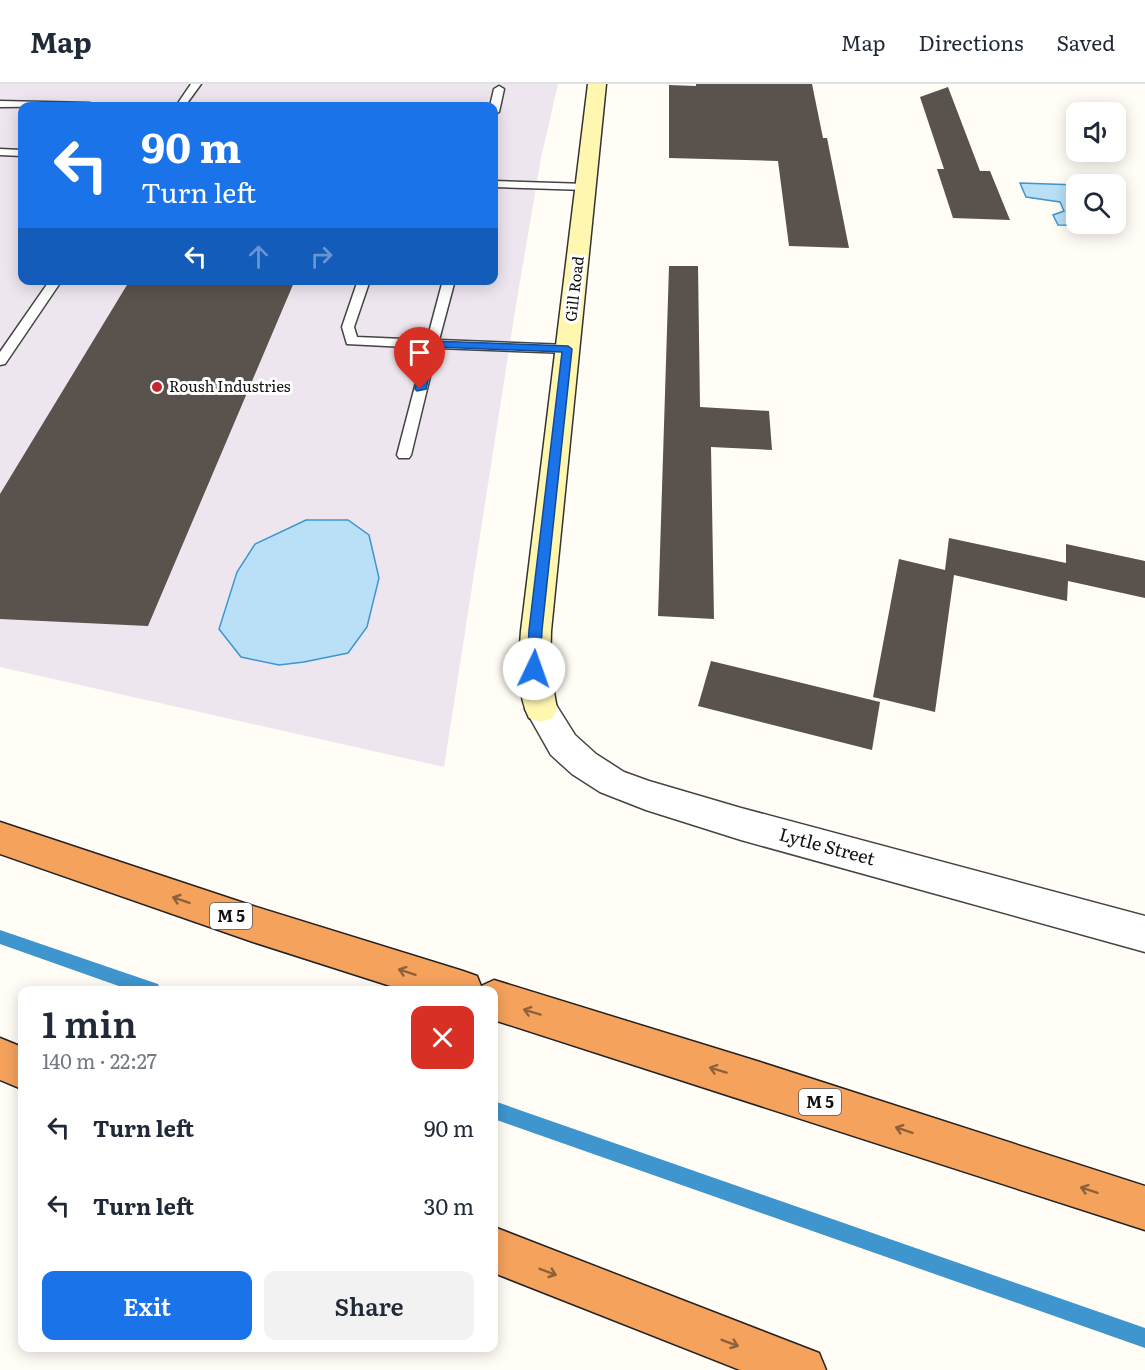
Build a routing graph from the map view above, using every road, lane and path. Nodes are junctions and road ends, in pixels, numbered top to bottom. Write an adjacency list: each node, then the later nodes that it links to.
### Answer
1 (196, 84): 4 (lane)
2 (597, 84): 11 (street, Gill Road)
3 (499, 89): 5 (lane)
4 (183, 102)
5 (496, 102)
6 (0, 104): 7 (lane)
7 (18, 104)
8 (0, 152): 9 (lane)
9 (18, 153)
10 (498, 184): 11 (lane)
11 (586, 187): 16 (street, Gill Road)
12 (53, 285): 17 (lane)
13 (362, 285): 15 (lane)
14 (448, 285): 15 (lane)
15 (432, 344): 16 (lane); 18 (lane)
16 (568, 349): 19 (street, Gill Road)
17 (0, 361)
18 (404, 455)
19 (540, 709): 21 (street, Lytle Street)
20 (0, 838): 22 (highway, M 5, one-way to 20)
21 (1145, 934)
22 (450, 986)
23 (498, 1001): 26 (highway, M 5, one-way to 23)
24 (0, 1059): 25 (highway)
25 (18, 1066)
26 (1145, 1208)
27 (498, 1252): 28 (highway, one-way to 28)
28 (802, 1370)

